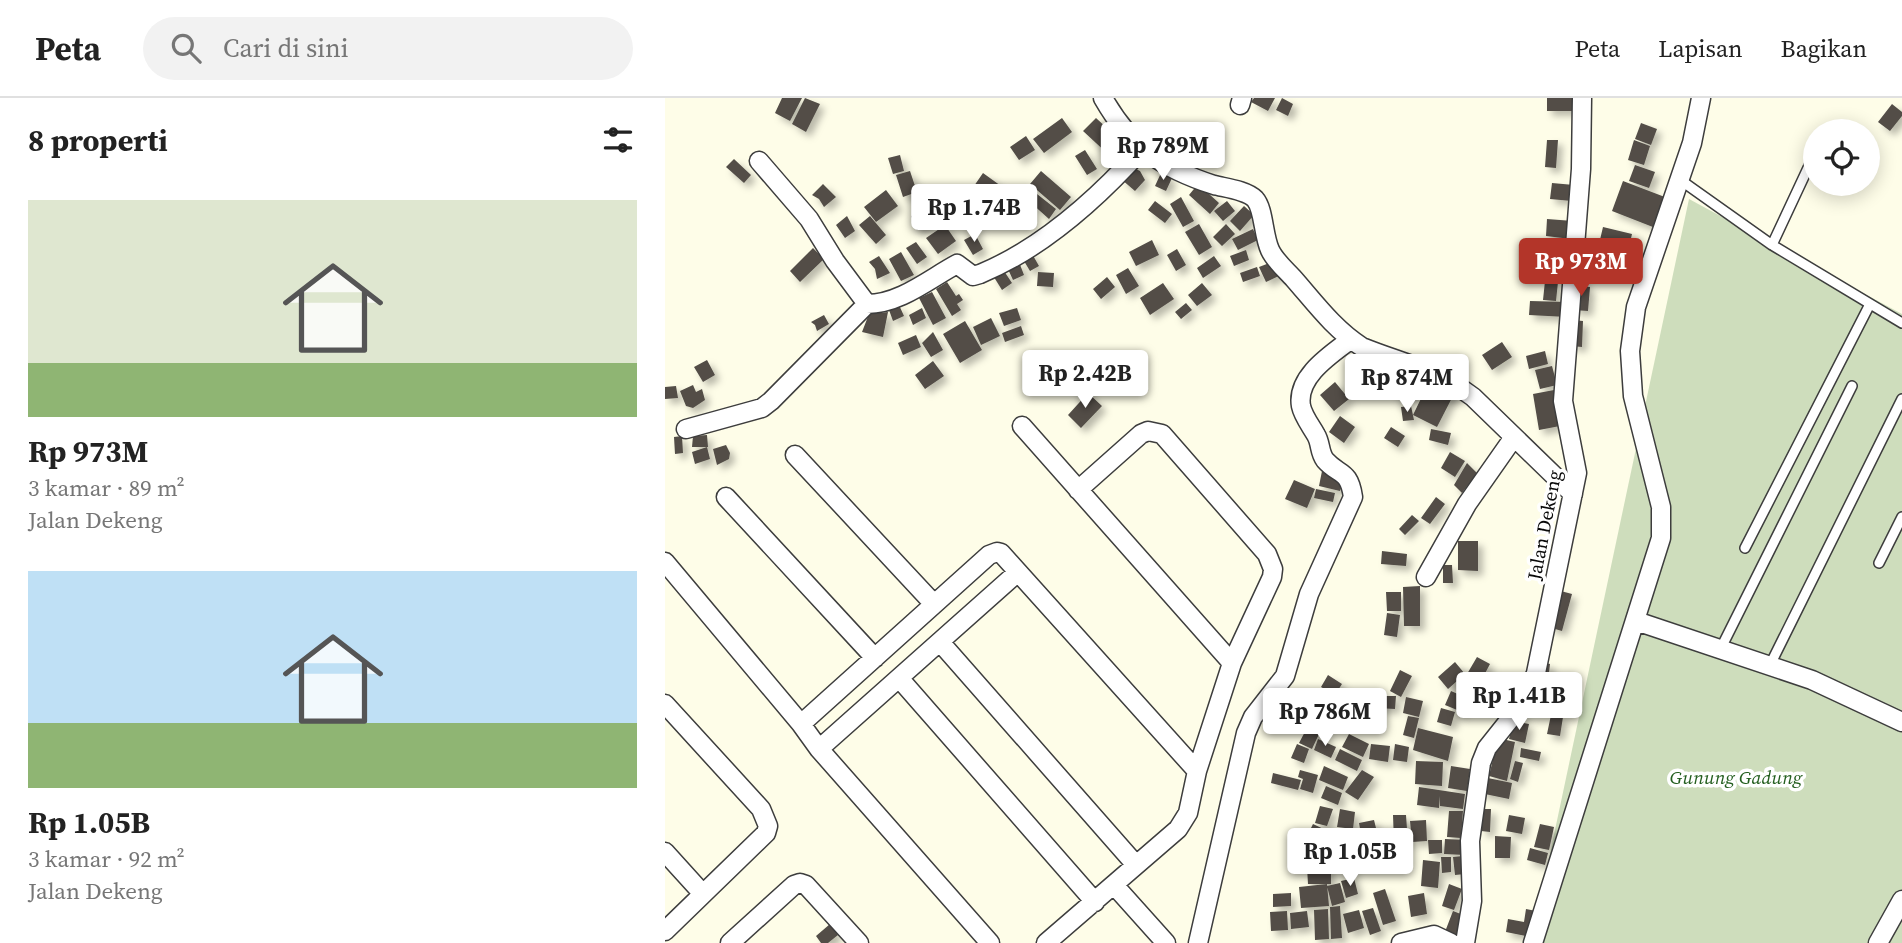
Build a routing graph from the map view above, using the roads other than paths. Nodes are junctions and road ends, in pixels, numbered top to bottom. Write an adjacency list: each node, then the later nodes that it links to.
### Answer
1 (1103, 98): 4 (street)
2 (1582, 98): 20 (street, Jalan Dekeng)
3 (1701, 98): 6 (street)
4 (1142, 149): 9 (street); 12 (street)
5 (759, 161): 9 (street)
6 (1679, 179): 8 (lane); 29 (street)
7 (1803, 179): 8 (lane)
8 (1772, 245): 10 (lane)
9 (867, 304): 16 (street)
10 (1870, 304): 11 (lane); 23 (lane)
11 (1902, 323)
12 (1350, 340): 17 (street); 53 (street)
13 (1852, 386): 31 (lane)
14 (1902, 399): 34 (lane)
15 (1022, 426): 19 (street)
16 (686, 429)
17 (1514, 437): 20 (street); 27 (street)
18 (795, 455): 28 (street)
19 (1078, 490): 33 (street); 33 (street)
20 (1573, 494): 56 (street, Jalan Dekeng)
21 (726, 497): 32 (street)
22 (1902, 517): 25 (lane)
23 (1745, 548)
24 (665, 562): 38 (street)
25 (1879, 563)
26 (1018, 572): 28 (street); 30 (street); 40 (street)
27 (1426, 577)
28 (933, 603): 32 (street)
29 (1636, 621): 31 (street); 57 (street)
30 (940, 642): 35 (street); 42 (street)
31 (1720, 648): 34 (street)
32 (875, 658): 38 (street)
33 (1233, 663): 40 (street)
34 (1770, 665): 37 (street)
35 (899, 678): 39 (street); 46 (street)
36 (665, 704): 44 (street)
37 (1902, 722)
38 (801, 724): 39 (street)
39 (819, 749): 50 (street)
40 (1197, 771): 42 (street)
41 (665, 852): 44 (street)
42 (1136, 865): 43 (street)
43 (1114, 885): 46 (street); 52 (street)
44 (703, 894): 47 (street)
45 (1902, 900): 58 (street)
46 (1095, 902): 51 (street)
47 (665, 931)
48 (730, 943): 49 (street)
49 (859, 943)
50 (989, 943)
51 (1046, 943)
52 (1166, 943)
53 (1198, 943)
54 (1401, 943): 55 (street)
55 (1451, 943)
56 (1465, 943)
57 (1533, 943)
58 (1878, 943)

